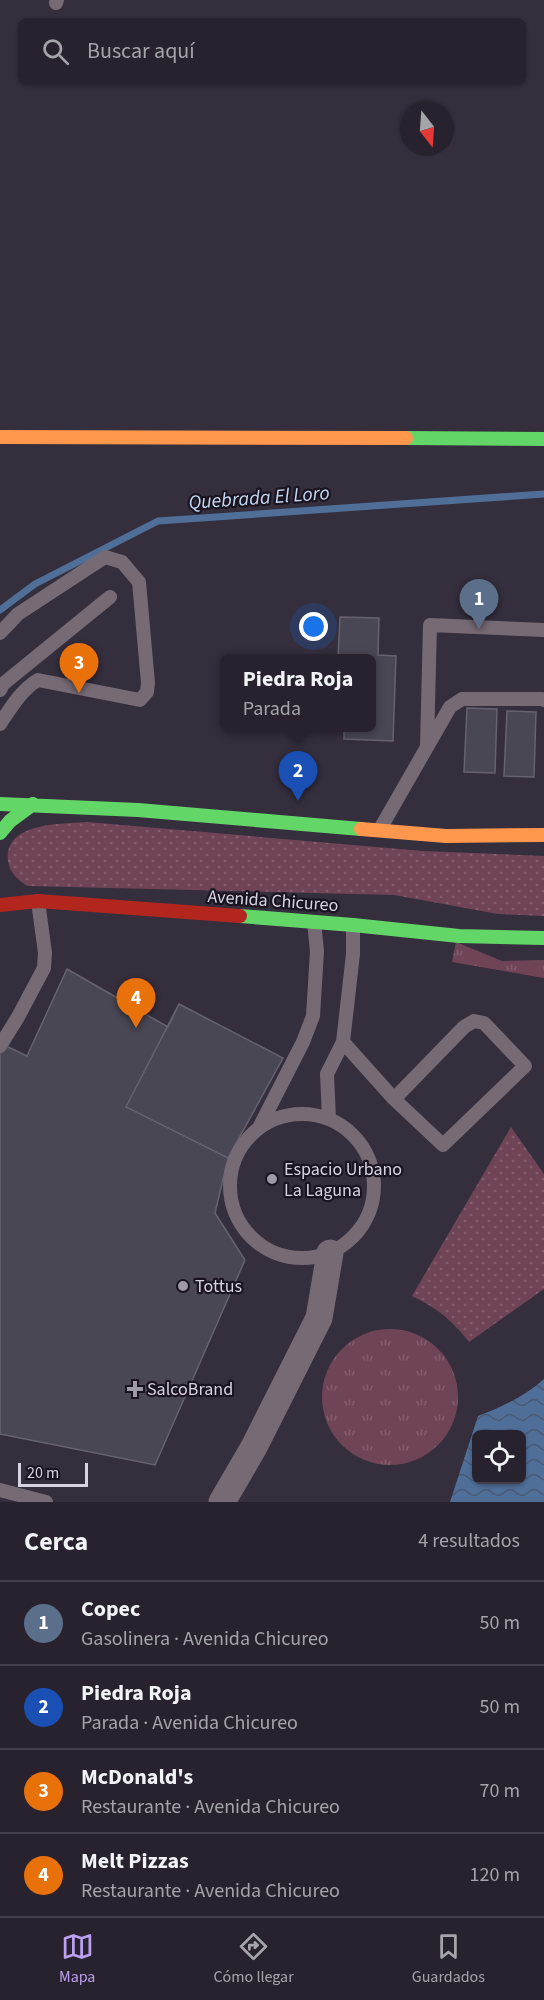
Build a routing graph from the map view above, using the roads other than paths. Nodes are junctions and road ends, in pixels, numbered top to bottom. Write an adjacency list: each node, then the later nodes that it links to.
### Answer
1 (0, 437): 2 (main road)
2 (544, 439)
3 (110, 597): 6 (lane)
4 (544, 630): 9 (lane)
5 (0, 633): 8 (lane)
6 (0, 690)
7 (544, 700): 9 (lane)
8 (0, 724)
9 (427, 748): 12 (lane)
10 (0, 804): 11 (main road)
11 (33, 804): 12 (main road); 13 (main road)
12 (379, 831): 14 (main road)
13 (0, 833)
14 (544, 835)
15 (3, 888): 17 (main road)
16 (38, 901): 17 (main road, Avenida Chicureo); 19 (main road, Avenida Chicureo); 23 (lane)
17 (20, 903): 18 (main road, Avenida Chicureo)
18 (0, 905)
19 (314, 922): 20 (main road, Avenida Chicureo); 26 (lane)
20 (353, 925): 21 (main road, Avenida Chicureo); 22 (lane)
21 (544, 938)
22 (343, 1042): 24 (lane); 25 (lane)
23 (0, 1046)
24 (394, 1099): 24 (lane)
25 (328, 1118): 26 (lane); 27 (lane)
26 (260, 1126): 27 (lane)
27 (330, 1252): 30 (street)
28 (0, 1490): 29 (lane)
29 (46, 1502)
30 (222, 1502)

